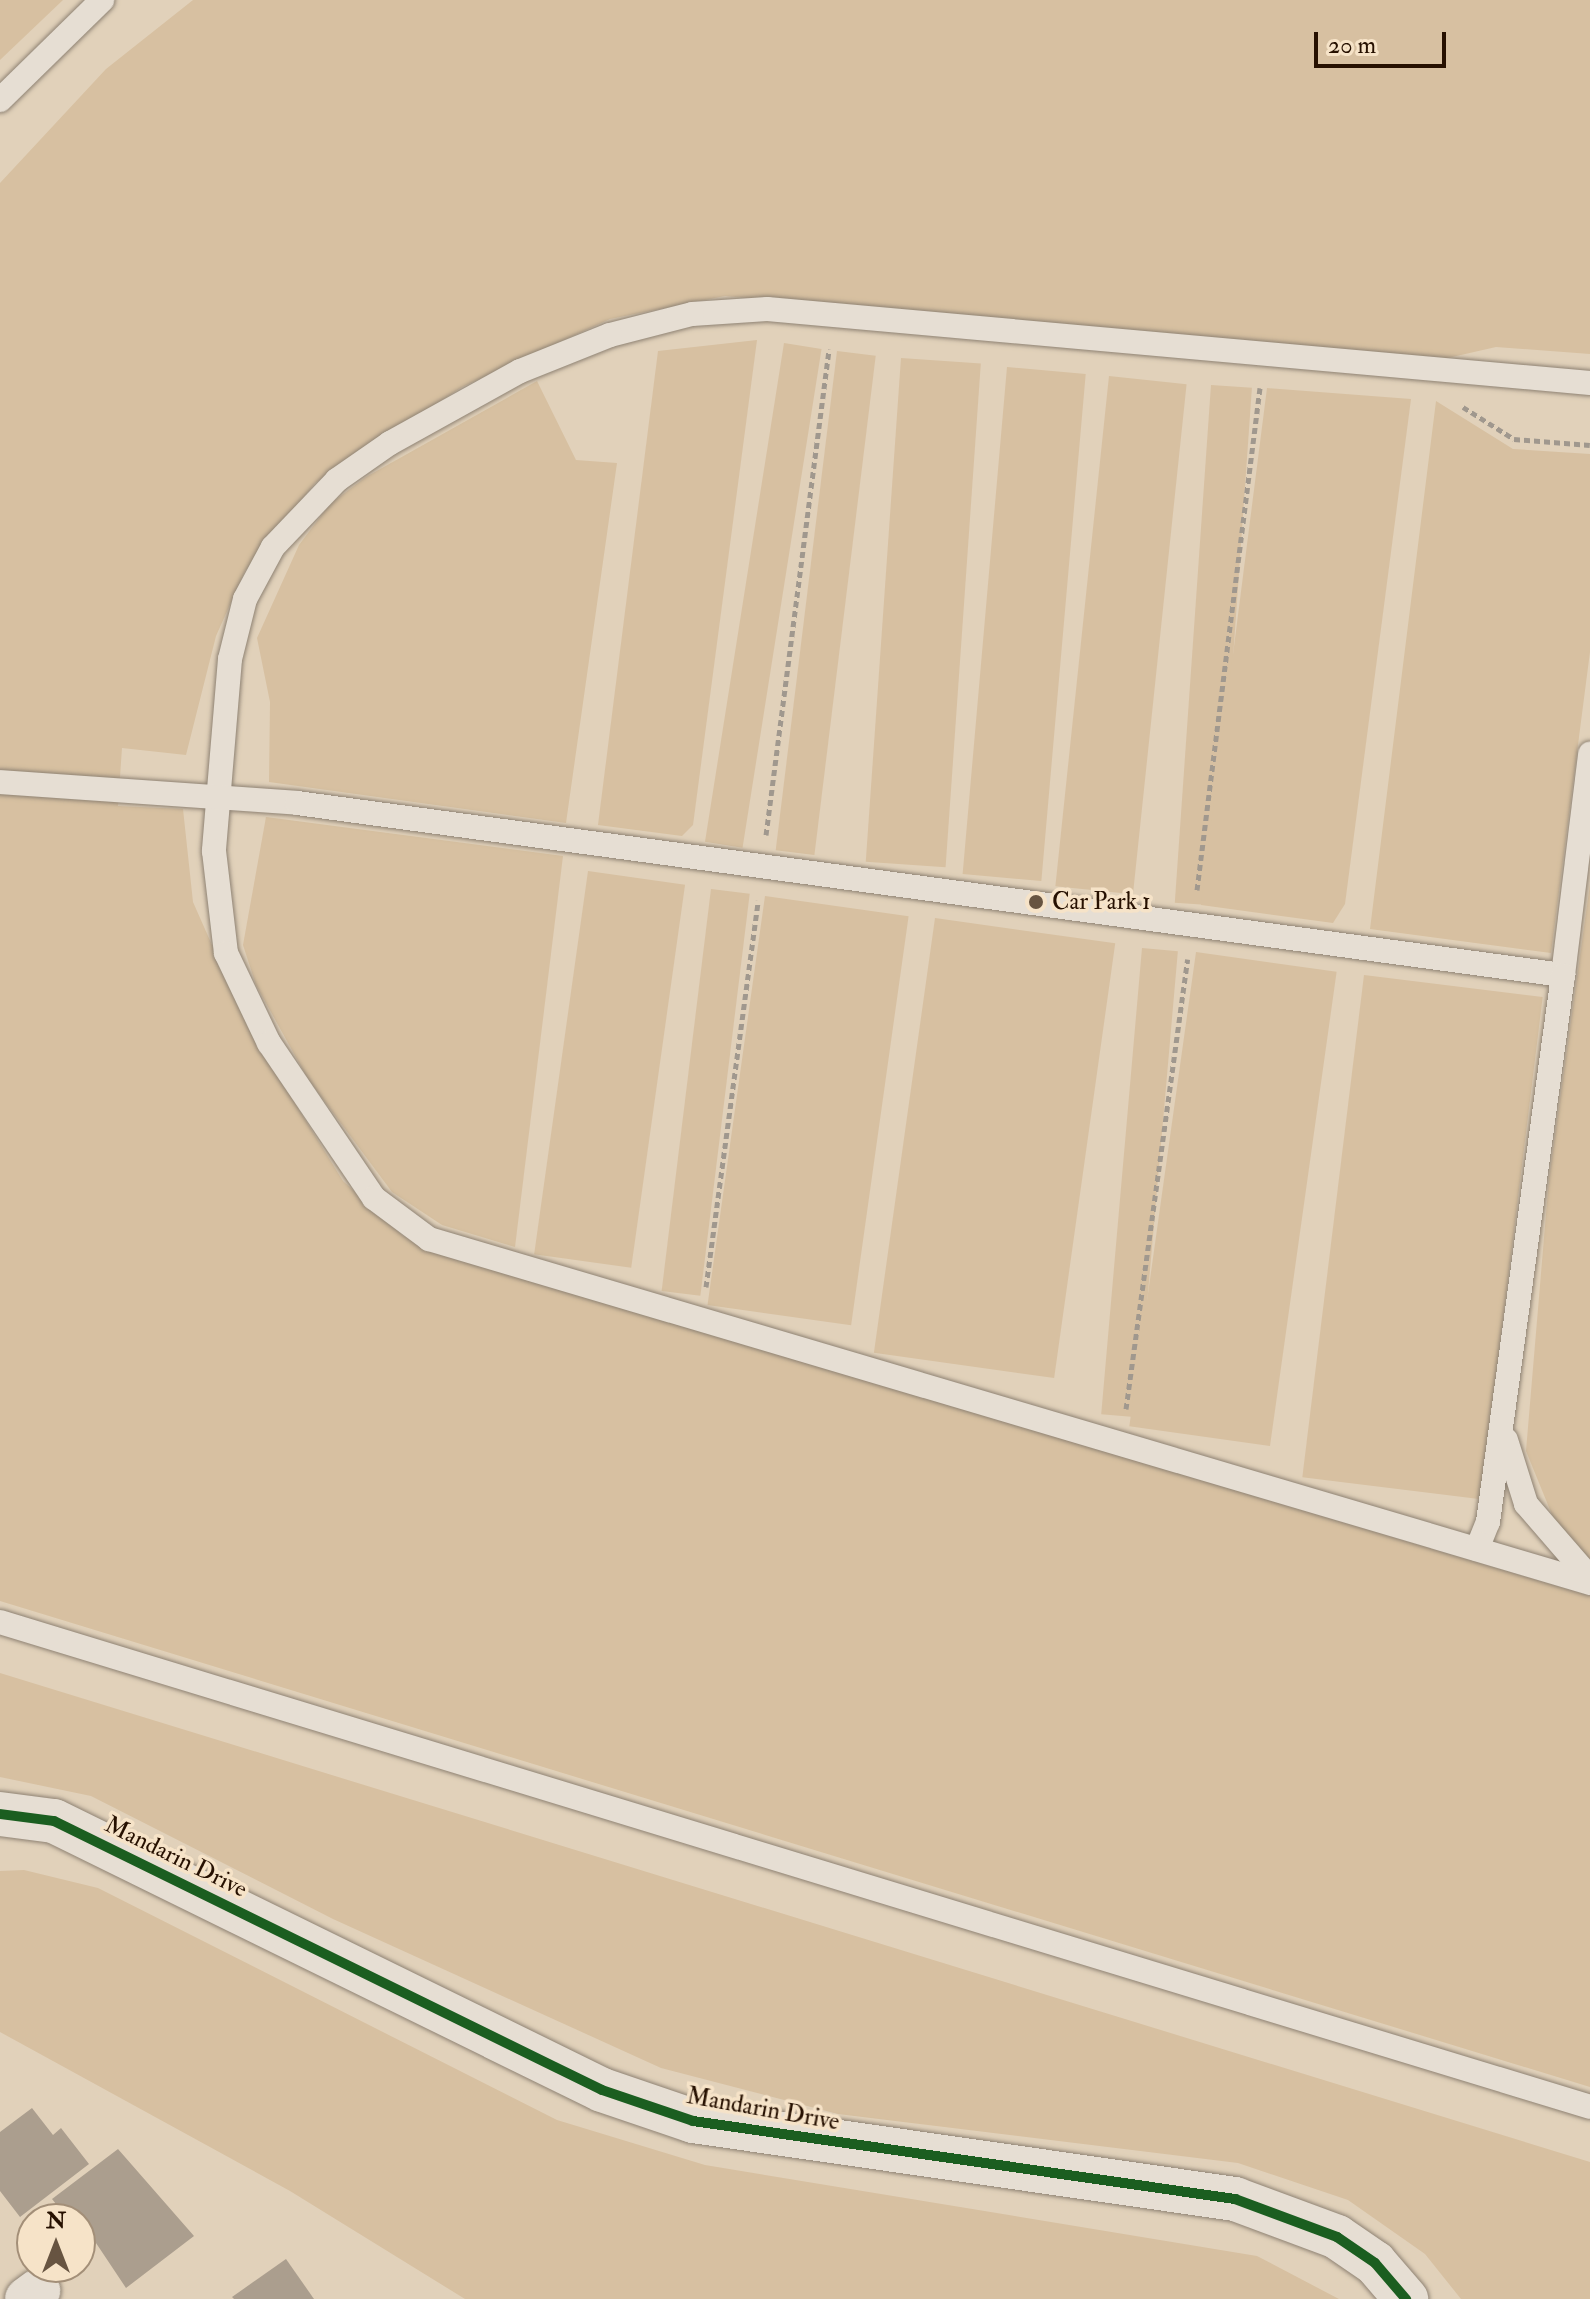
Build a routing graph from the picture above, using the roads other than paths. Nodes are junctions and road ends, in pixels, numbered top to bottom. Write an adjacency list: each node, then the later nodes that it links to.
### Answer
1 (102, 0): 2 (lane)
2 (0, 100)
3 (1590, 383): 6 (lane)
4 (1590, 754): 7 (lane)
5 (0, 782): 6 (lane)
6 (218, 794): 7 (lane); 9 (lane)
7 (1563, 975): 8 (lane)
8 (1502, 1426): 9 (lane); 10 (lane)
9 (1477, 1549): 10 (lane)
10 (1590, 1581)
11 (0, 1622): 13 (lane)
12 (0, 1814): 14 (street, Mandarin Drive)
13 (1590, 2107)
14 (1406, 2299)

